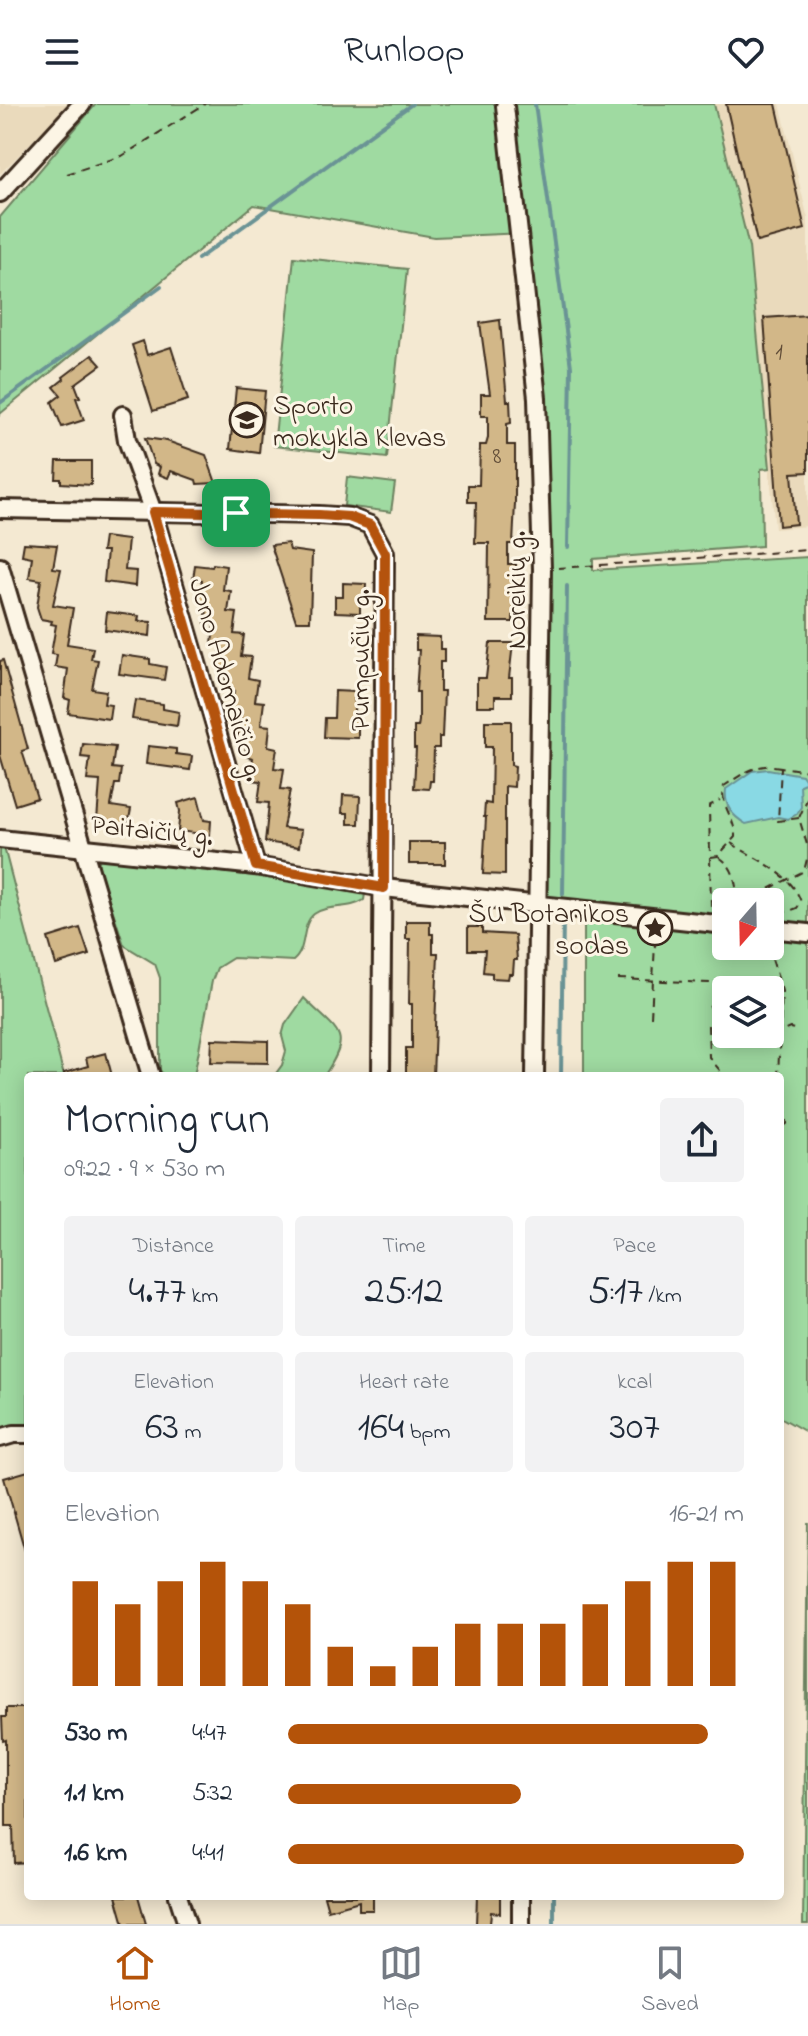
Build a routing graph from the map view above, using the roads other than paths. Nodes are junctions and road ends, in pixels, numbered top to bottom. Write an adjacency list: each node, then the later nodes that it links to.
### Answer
1 (82, 104): 3 (street)
2 (505, 106): 12 (street, Noreikių g.)
3 (0, 193)
4 (123, 415): 6 (street, Jono Adomaičio g.)
5 (0, 509): 6 (street, Pumpučių g.)
6 (153, 512): 10 (street, Jono Adomaičio g.); 11 (street, Pumpučių g.)
7 (0, 567): 9 (street)
8 (0, 839): 9 (street, Paitaičių g.)
9 (84, 848): 10 (street, Paitaičių g.); 16 (street)
10 (256, 866): 11 (street, Paitaičių g.)
11 (384, 888): 12 (street, Paitaičių g.); 17 (street, Pumpučių g.)
12 (539, 906): 13 (street, Paitaičių g.); 18 (street, Noreikių g.)
13 (712, 923)
14 (784, 930): 15 (street)
15 (808, 933)
16 (150, 1072)
17 (381, 1072)
18 (535, 1072)
19 (24, 1434): 20 (street)
20 (0, 1438)
21 (179, 1900): 23 (street)
22 (521, 1900): 24 (street)
23 (187, 1924)
24 (521, 1924)

